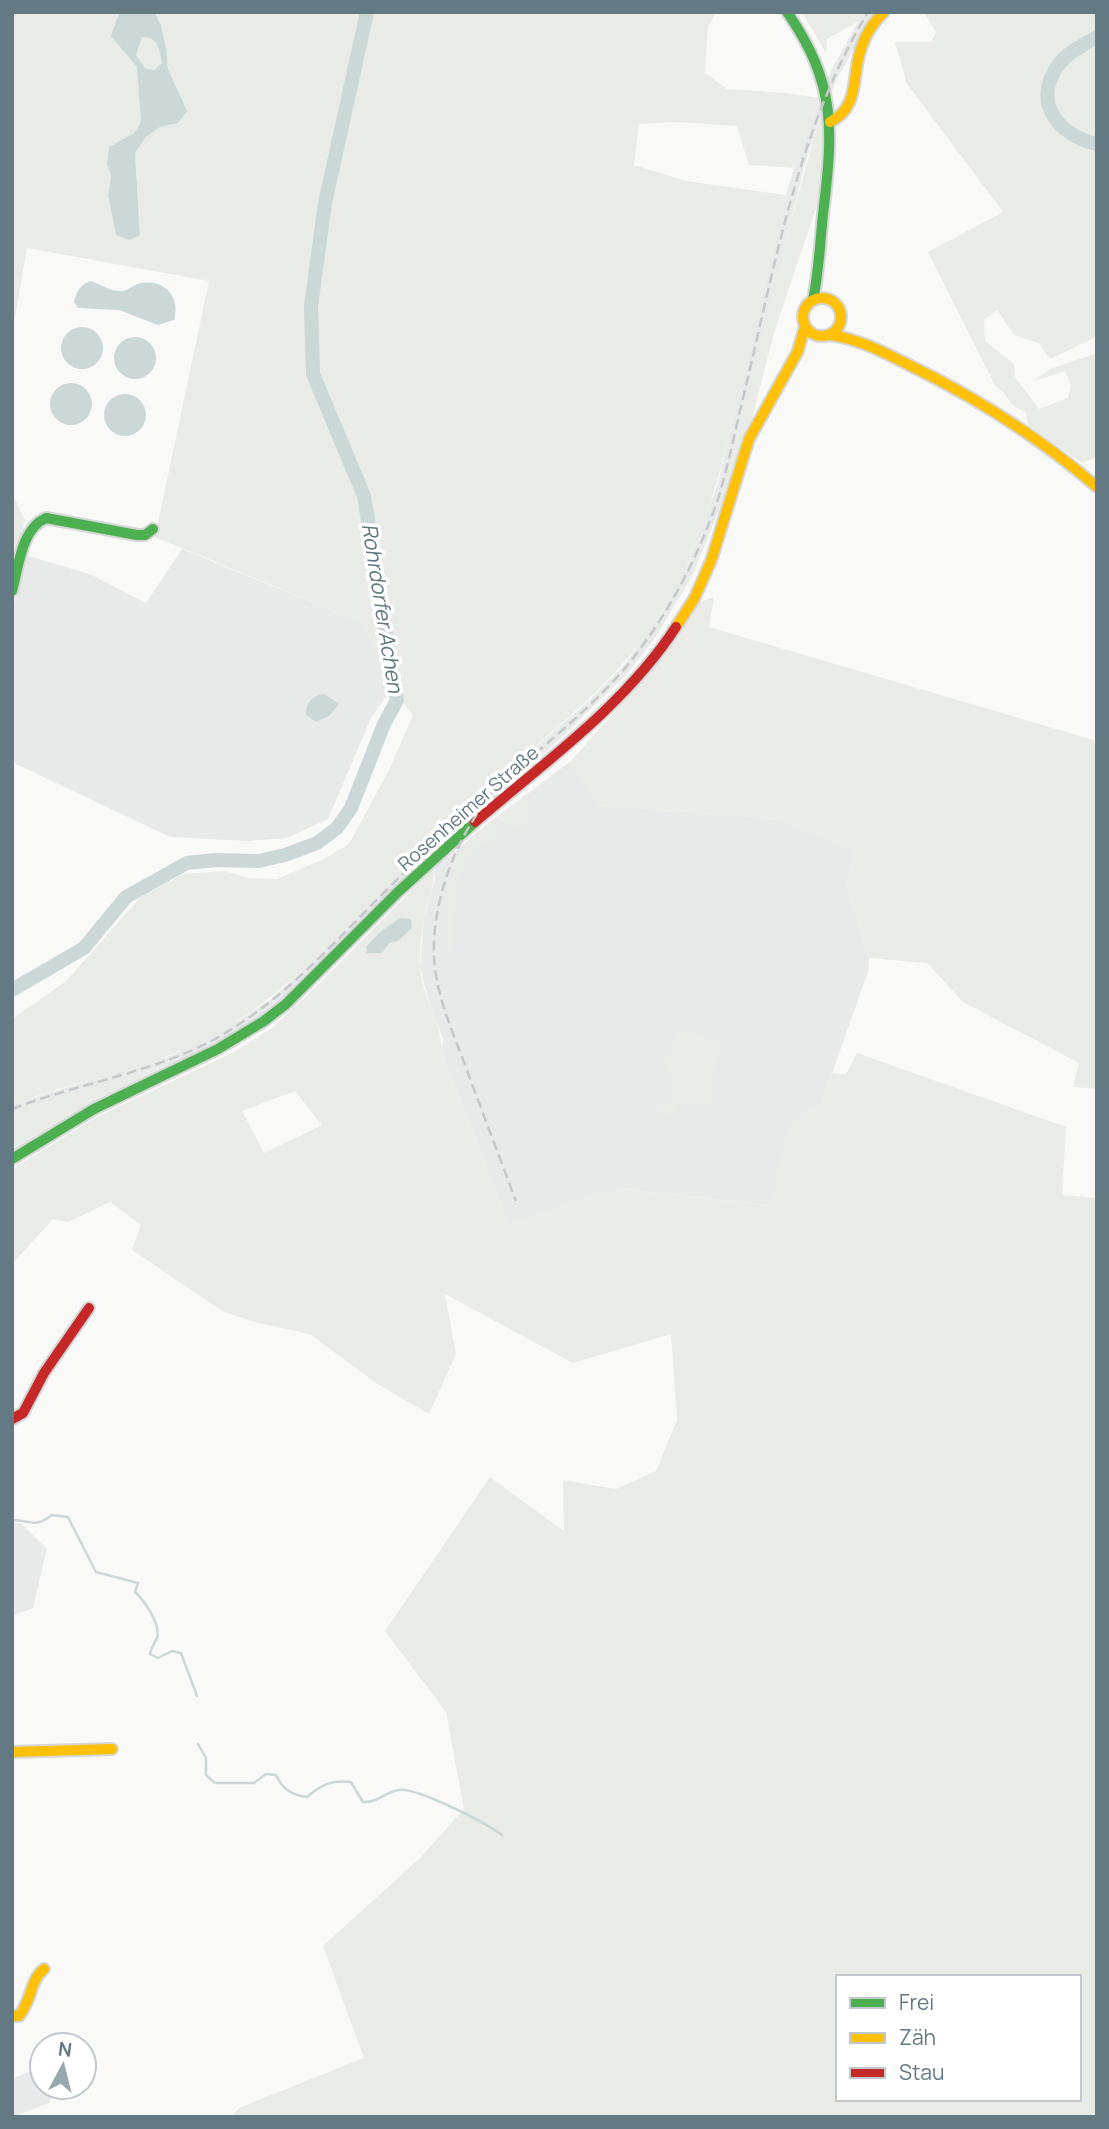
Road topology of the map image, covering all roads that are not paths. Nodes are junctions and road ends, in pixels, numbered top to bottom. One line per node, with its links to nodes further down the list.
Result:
1 (787, 12): 3 (main road)
2 (884, 12): 3 (main road)
3 (830, 122): 4 (main road)
4 (819, 278): 5 (main road); 6 (main road)
5 (828, 299): 6 (main road); 7 (main road)
6 (813, 300): 8 (main road)
7 (841, 319): 9 (main road); 11 (main road)
8 (805, 326): 10 (main road); 12 (main road, Rosenheimer Straße)
9 (830, 335): 10 (main road); 11 (main road)
10 (817, 336): 12 (main road, Rosenheimer Straße)
11 (852, 338): 13 (main road)
12 (799, 349): 16 (main road, Rosenheimer Straße)
13 (1097, 487)
14 (153, 529): 15 (main road)
15 (12, 591)
16 (12, 1159)
17 (89, 1308): 18 (main road)
18 (12, 1419)
19 (112, 1749): 20 (main road)
20 (12, 1752)
21 (44, 1969): 22 (main road)
22 (12, 2016)

